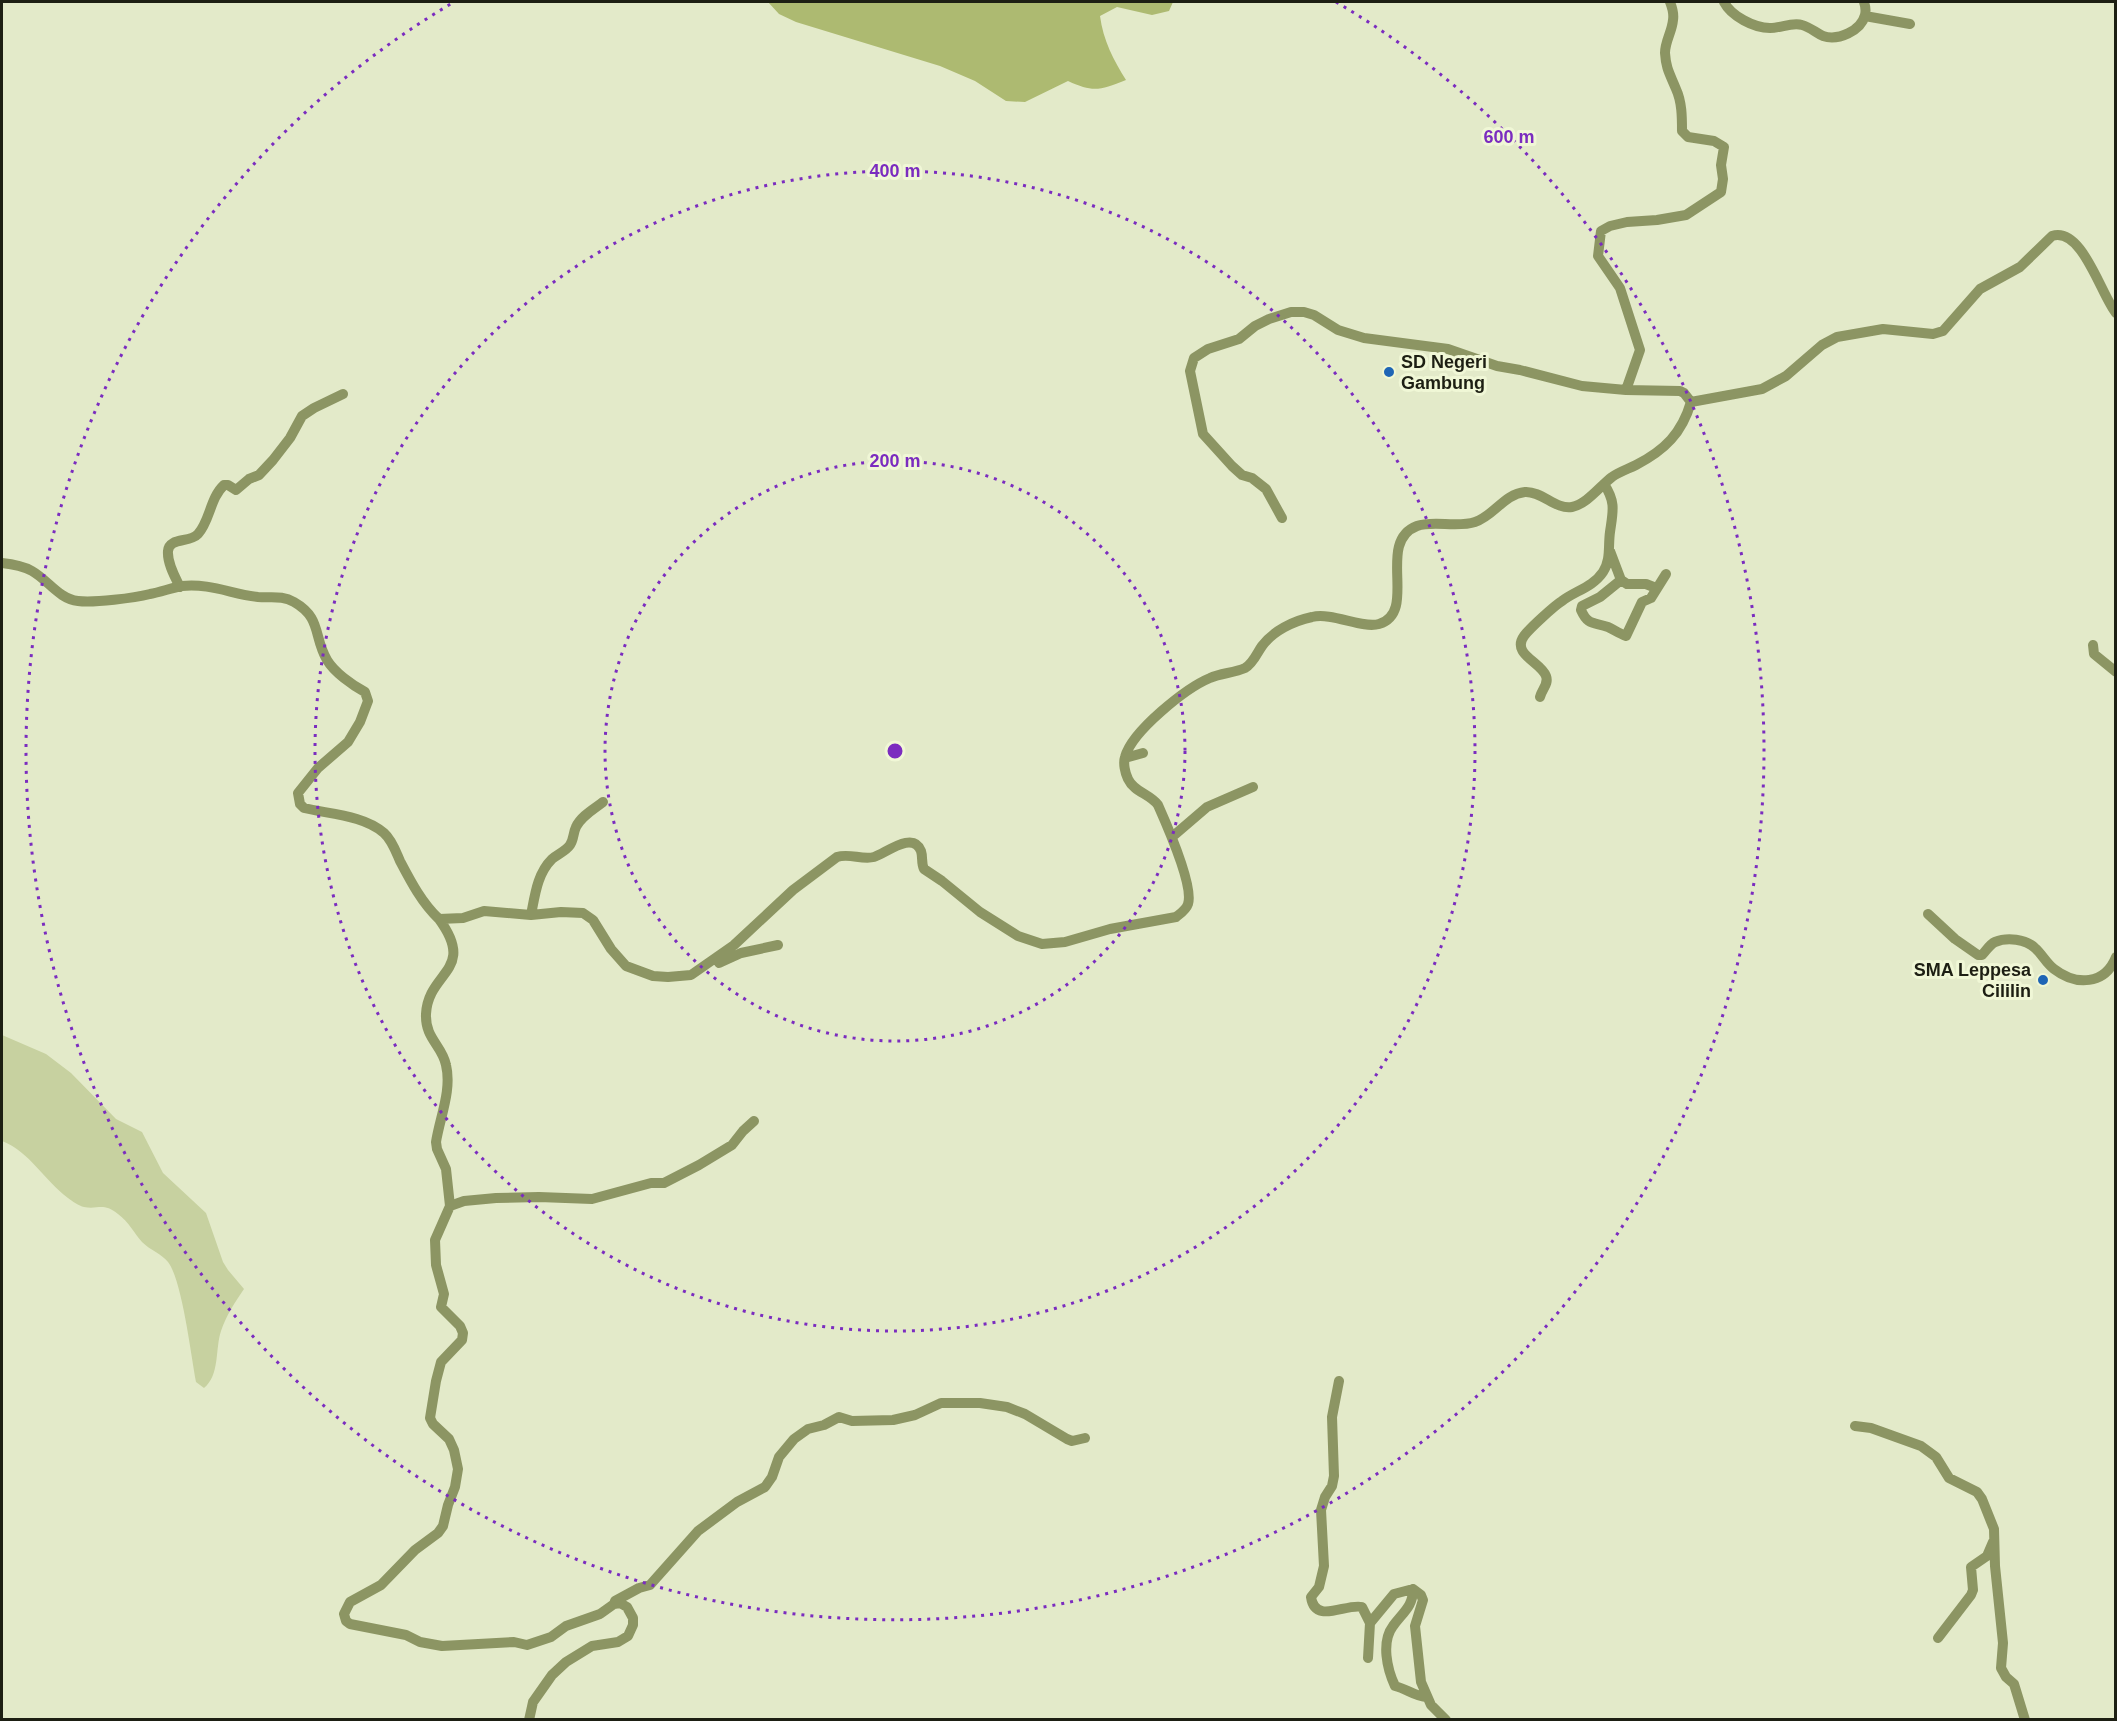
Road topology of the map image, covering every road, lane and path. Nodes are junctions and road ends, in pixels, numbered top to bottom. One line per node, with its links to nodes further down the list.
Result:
1 (1670, 2): 7 (street)
2 (1724, 2): 4 (street)
3 (1864, 2): 4 (street)
4 (1865, 16): 5 (street)
5 (1910, 24)
6 (2115, 313): 9 (street)
7 (1627, 387): 9 (street); 11 (street)
8 (343, 394): 16 (street)
9 (1691, 402): 10 (street)
10 (1604, 484): 12 (street); 22 (street)
11 (1282, 518)
12 (1610, 551): 15 (street); 20 (street)
13 (2, 563): 16 (street)
14 (1666, 574): 17 (street)
15 (1621, 580): 17 (street); 17 (street)
16 (180, 586): 28 (street)
17 (1656, 588)
18 (2093, 645): 19 (street)
19 (2115, 672)
20 (1540, 697)
21 (1143, 753): 22 (street)
22 (1125, 758): 25 (street)
23 (1253, 787): 25 (street)
24 (603, 802): 27 (street)
25 (1172, 837): 31 (street)
26 (1928, 914): 30 (street)
27 (531, 915): 28 (street); 31 (street)
28 (439, 919): 33 (street)
29 (778, 945): 31 (street)
30 (2115, 957)
31 (691, 975)
32 (754, 1121): 33 (street)
33 (450, 1206): 39 (street)
34 (1339, 1381): 40 (street)
35 (1855, 1426): 37 (street)
36 (1085, 1438): 39 (street)
37 (1994, 1530): 41 (street); 46 (street)
38 (1413, 1589): 40 (street); 43 (street); 43 (street)
39 (614, 1604): 44 (street)
40 (1370, 1623): 42 (street)
41 (1938, 1638)
42 (1368, 1658)
43 (1426, 1697): 45 (street)
44 (529, 1719)
45 (1446, 1719)
46 (2025, 1719)

